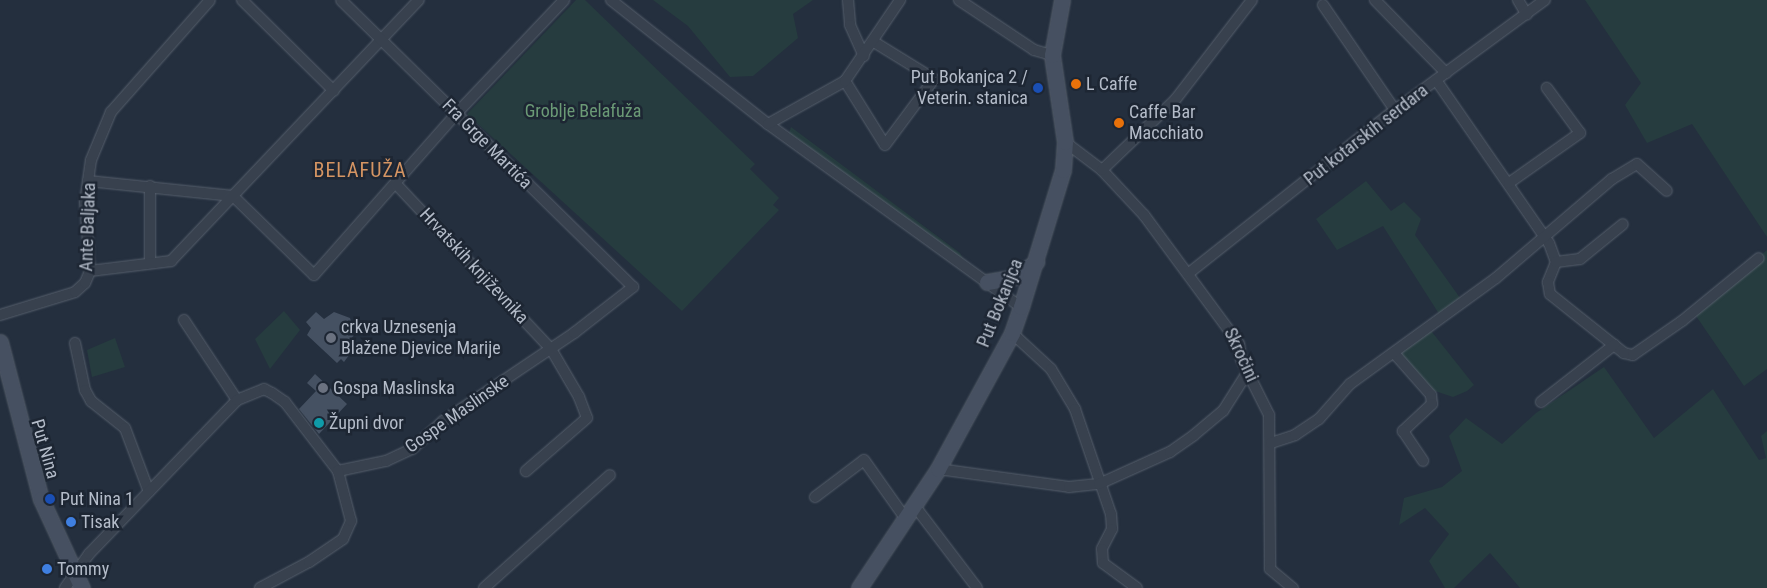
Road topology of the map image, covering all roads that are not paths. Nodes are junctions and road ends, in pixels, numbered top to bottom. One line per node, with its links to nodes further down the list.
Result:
1 (210, 0): 31 (street, Ante Baljaka)
2 (242, 0): 25 (street)
3 (341, 0): 17 (street, Fra Grge Martića)
4 (419, 0): 17 (street)
5 (564, 0): 27 (street)
6 (610, 0): 28 (street)
7 (848, 0): 20 (street)
8 (900, 0): 18 (street)
9 (959, 0): 19 (street)
10 (1062, 0): 19 (main road, Put Bokanjca)
11 (1375, 0): 21 (street)
12 (1518, 0): 16 (street)
13 (1545, 0): 16 (street, Put kotarskih serdara)
14 (1246, 2): 30 (street)
15 (1322, 5): 26 (street)
16 (1527, 15): 21 (street, Put kotarskih serdara)
17 (382, 40): 25 (street); 27 (street, Fra Grge Martića)
18 (874, 42): 20 (street); 23 (street)
19 (1052, 55): 29 (main road, Put Bokanjca)
20 (864, 56): 23 (street)
21 (1446, 73): 22 (street, Put kotarskih serdara)
22 (1436, 80): 26 (street, Put kotarskih serdara); 32 (street)
23 (844, 81): 28 (street)
24 (1547, 88): 32 (street)
25 (334, 91): 36 (street)
26 (1395, 110): 44 (street, Put kotarskih serdara)
27 (456, 114): 33 (street); 46 (street, Fra Grge Martića)
28 (768, 124): 45 (street)
29 (1065, 142): 30 (street, Skročini); 40 (main road, Put Bokanjca)
30 (1102, 170): 44 (street, Skročini)
31 (88, 181): 34 (street); 43 (street, Ante Baljaka)
32 (1509, 183): 38 (street)
33 (396, 184): 36 (street); 54 (street, Hrvatskih književnika)
34 (150, 186): 36 (street); 42 (street)
35 (1667, 191): 38 (street)
36 (233, 196): 42 (street)
37 (1623, 224): 41 (street)
38 (1543, 236): 41 (street); 55 (street)
39 (1759, 258): 53 (street)
40 (1036, 262): 45 (main road); 47 (main road, Put Bokanjca)
41 (1556, 262): 53 (street)
42 (150, 263): 43 (street)
43 (90, 271): 48 (street, Ante Baljaka)
44 (1189, 273): 56 (street, Skročini)
45 (987, 282): 47 (street)
46 (633, 288): 54 (street, Gospe Maslinske)
47 (1021, 308): 50 (main road, Put Bokanjca)
48 (0, 315)
49 (184, 320): 57 (street)
50 (1012, 332): 61 (main road, Put Bokanjca); 65 (street)
51 (0, 342): 70 (main road, Put Nina)
52 (75, 343): 66 (street)
53 (1614, 345): 58 (street)
54 (551, 349): 62 (street, Gospe Maslinske); 63 (street, Hrvatskih književnika)
55 (1394, 352): 59 (street); 60 (street)
56 (1247, 373): 59 (street, Skročini); 65 (street)
57 (237, 400): 62 (street); 66 (street)
58 (1541, 402)
59 (1271, 443): 76 (street, Skročini)
60 (1423, 461)
61 (938, 469): 65 (street); 68 (main road, Put Bokanjca)
62 (338, 471): 71 (street)
63 (526, 471)
64 (610, 474): 72 (street)
65 (1099, 484): 75 (street)
66 (149, 492): 70 (street)
67 (815, 497): 69 (street)
68 (914, 505): 69 (main road, Put Bokanjca); 74 (street)
69 (905, 518): 73 (main road, Put Bokanjca)
70 (73, 584)
71 (260, 588)
72 (484, 588)
73 (859, 588)
74 (977, 588)
75 (1137, 588)
76 (1293, 588)

